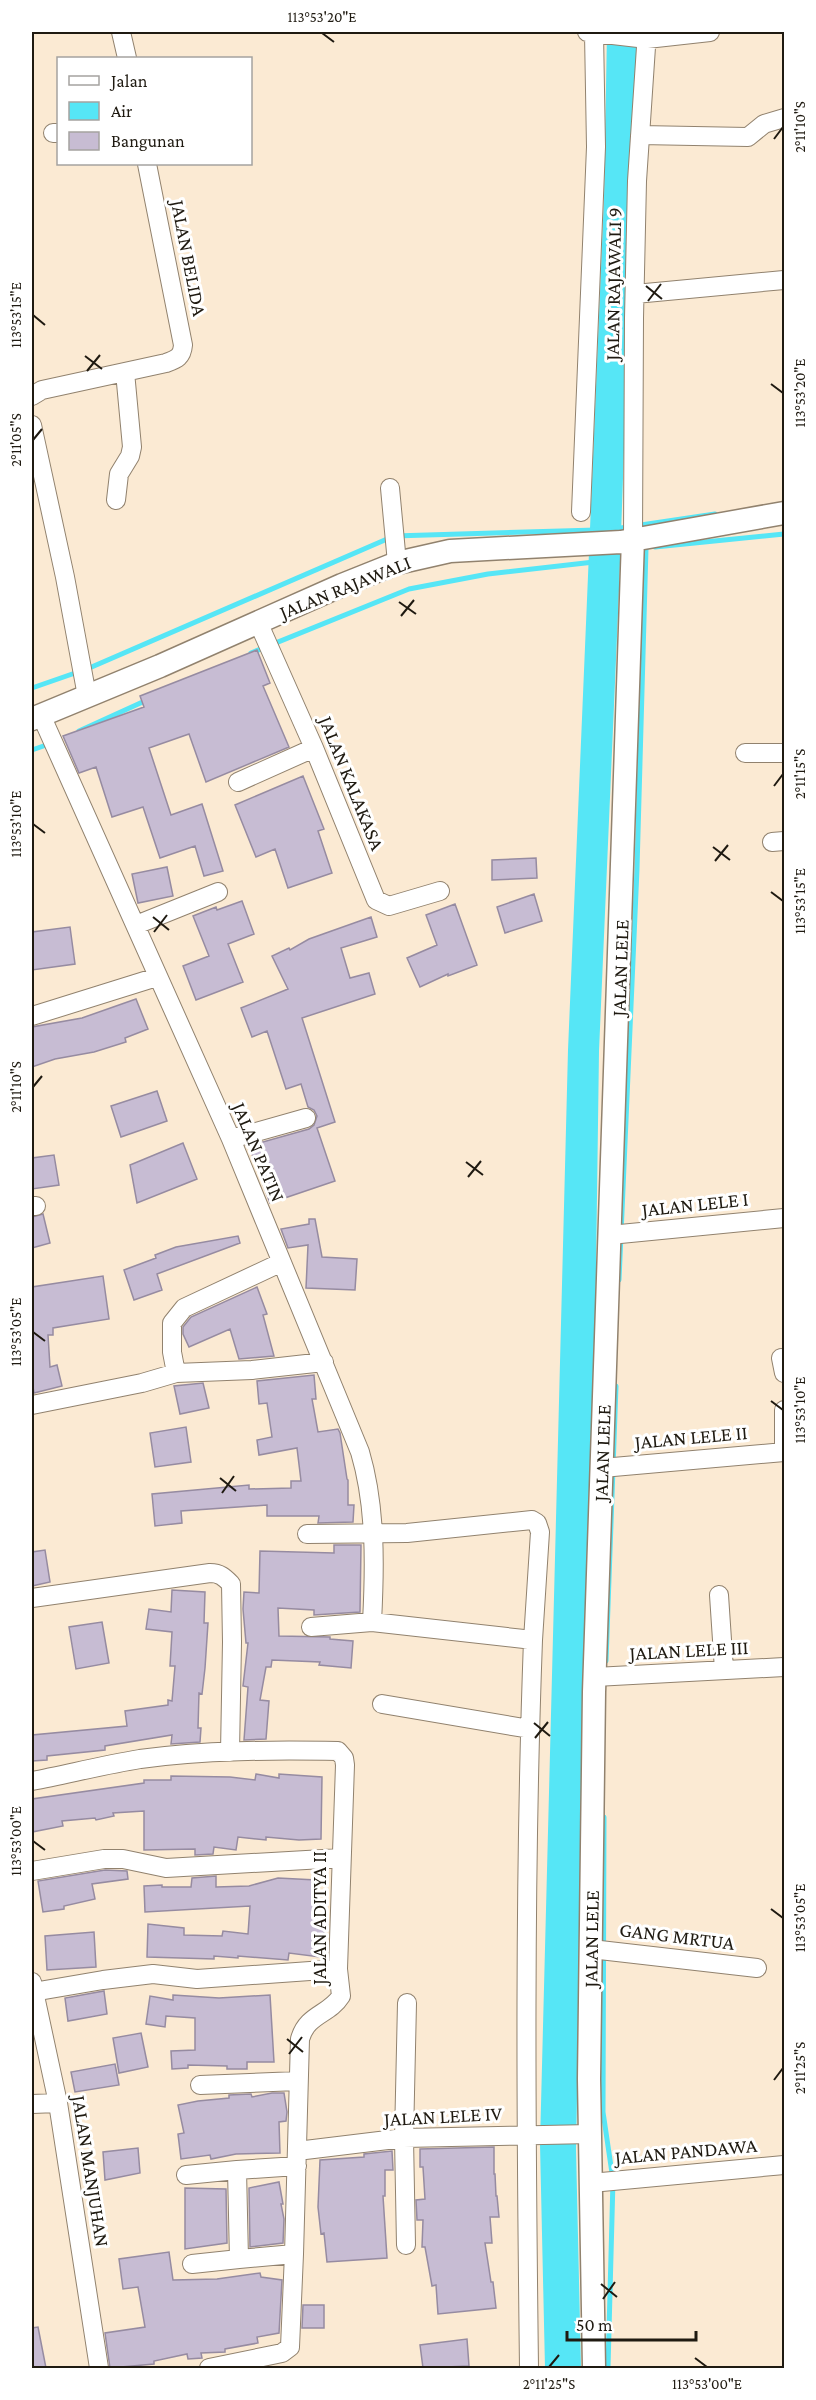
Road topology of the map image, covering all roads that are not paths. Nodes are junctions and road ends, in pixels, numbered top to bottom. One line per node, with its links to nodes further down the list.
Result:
1 (121, 32): 5 (street)
2 (710, 32): 4 (street)
3 (596, 33): 4 (street); 16 (street)
4 (644, 37): 7 (street, JALAN RAJAWALI 9)
5 (127, 57)
6 (784, 118): 7 (street)
7 (640, 135): 10 (street, JALAN RAJAWALI 9)
8 (147, 165): 11 (street, JALAN BELIDA)
9 (784, 280): 10 (street)
10 (635, 294): 18 (street, JALAN RAJAWALI 9)
11 (125, 372): 12 (street); 15 (street)
12 (32, 396)
13 (32, 425): 21 (street)
14 (390, 488): 19 (street)
15 (116, 500)
16 (581, 512)
17 (784, 513): 18 (main road, JALAN RAJAWALI)
18 (627, 540): 19 (main road, JALAN RAJAWALI); 35 (main road, JALAN LELE)
19 (397, 563): 20 (main road, JALAN RAJAWALI)
20 (258, 622): 21 (main road, JALAN RAJAWALI); 23 (street, JALAN KALAKASA)
21 (87, 696): 22 (main road, JALAN RAJAWALI)
22 (36, 717): 29 (street, JALAN PATIN)
23 (314, 748): 26 (street); 27 (street, JALAN KALAKASA)
24 (745, 753): 25 (street)
25 (784, 753)
26 (238, 782)
27 (440, 891)
28 (218, 892): 29 (street)
29 (136, 925): 30 (street, JALAN PATIN)
30 (156, 977): 31 (street); 33 (street, JALAN PATIN)
31 (32, 1016)
32 (306, 1118): 33 (street)
33 (231, 1139): 36 (street, JALAN PATIN)
34 (784, 1218): 35 (street, JALAN LELE I)
35 (610, 1235): 42 (main road, JALAN LELE)
36 (280, 1263): 37 (street, JALAN PATIN); 38 (street)
37 (324, 1362): 38 (street); 44 (street, JALAN PATIN)
38 (176, 1373): 39 (street)
39 (32, 1406)
40 (784, 1410): 41 (street)
41 (784, 1452): 42 (street, JALAN LELE II)
42 (602, 1467): 52 (main road, JALAN LELE)
43 (308, 1534): 44 (street)
44 (372, 1534): 47 (street, JALAN PATIN); 49 (street)
45 (719, 1595): 51 (street)
46 (32, 1598): 55 (street)
47 (372, 1622): 48 (street); 49 (street)
48 (311, 1627)
49 (533, 1640): 54 (street)
50 (784, 1667): 51 (street, JALAN LELE III)
51 (724, 1670): 52 (street, JALAN LELE III)
52 (595, 1677): 59 (main road, JALAN LELE)
53 (382, 1704): 54 (street)
54 (530, 1729): 69 (street)
55 (230, 1752): 56 (street, JALAN ADITYA II); 57 (street, JALAN ADITYA II)
56 (32, 1781)
57 (341, 1858): 58 (street); 61 (street, JALAN ADITYA II)
58 (32, 1871)
59 (591, 1949): 60 (street, GANG MRTUA); 68 (main road, JALAN LELE)
60 (757, 1968)
61 (338, 1970): 62 (street); 64 (street, JALAN ADITYA II)
62 (32, 1987): 66 (street, JALAN MANJUHAN)
63 (407, 2003): 70 (street)
64 (298, 2081): 65 (street); 71 (street, JALAN ADITYA II)
65 (200, 2085)
66 (58, 2103): 67 (street); 80 (street, JALAN MANJUHAN)
67 (32, 2104)
68 (584, 2134): 69 (street, JALAN LELE IV); 75 (main road, JALAN LELE)
69 (534, 2135): 70 (street, JALAN LELE IV); 82 (street)
70 (404, 2138): 71 (street, JALAN LELE IV); 76 (street)
71 (297, 2159): 73 (street, JALAN LELE IV); 77 (street, JALAN ADITYA II)
72 (784, 2165): 75 (street, JALAN PANDAWA)
73 (237, 2170): 74 (street); 78 (street)
74 (186, 2175)
75 (591, 2183): 83 (main road, JALAN LELE)
76 (406, 2245)
77 (294, 2254): 78 (street); 81 (street, JALAN ADITYA II)
78 (239, 2259): 79 (street)
79 (192, 2264)
80 (99, 2368)
81 (209, 2368)
82 (529, 2368)
83 (594, 2368)

